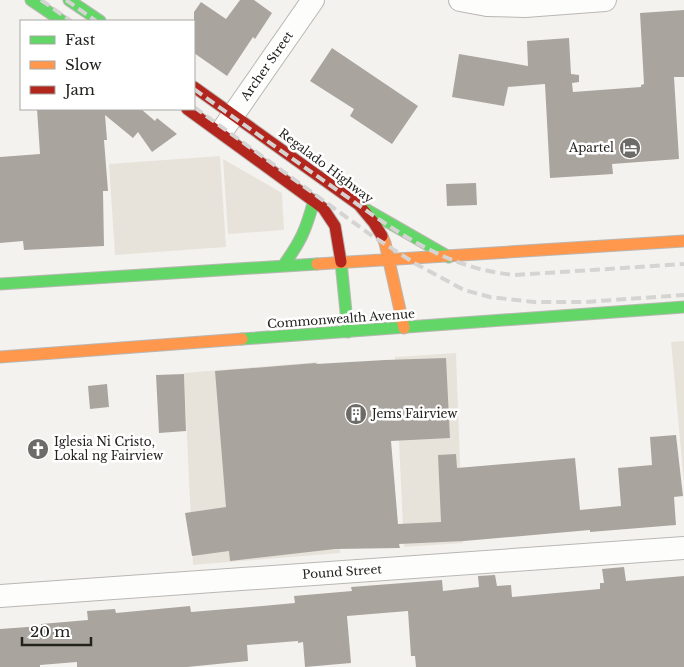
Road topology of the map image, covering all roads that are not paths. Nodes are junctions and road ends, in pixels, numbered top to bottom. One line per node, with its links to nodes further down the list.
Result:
1 (31, 0): 6 (main road)
2 (69, 0): 7 (main road)
3 (313, 0): 10 (street, Archer Street)
4 (460, 0): 5 (street)
5 (605, 0)
6 (61, 20)
7 (99, 20)
8 (195, 89): 10 (main road, Regalado Highway)
9 (190, 110): 10 (main road, Regalado Highway)
10 (227, 124): 11 (main road, Regalado Highway); 12 (main road, Regalado Highway)
11 (314, 200): 16 (main road, Regalado Highway); 17 (main road)
12 (359, 206): 14 (main road); 15 (main road, Regalado Highway)
13 (684, 241): 14 (main road)
14 (449, 257): 15 (main road)
15 (389, 259): 16 (main road); 20 (main road, Regalado Highway)
16 (341, 262): 17 (main road); 21 (main road, Regalado Highway)
17 (283, 266): 18 (main road)
18 (0, 284)
19 (684, 307): 20 (main road, Commonwealth Avenue)
20 (404, 328): 21 (main road, Commonwealth Avenue)
21 (348, 332): 22 (main road, Commonwealth Avenue)
22 (0, 357)
23 (684, 548): 24 (street, Pound Street)
24 (0, 596)

